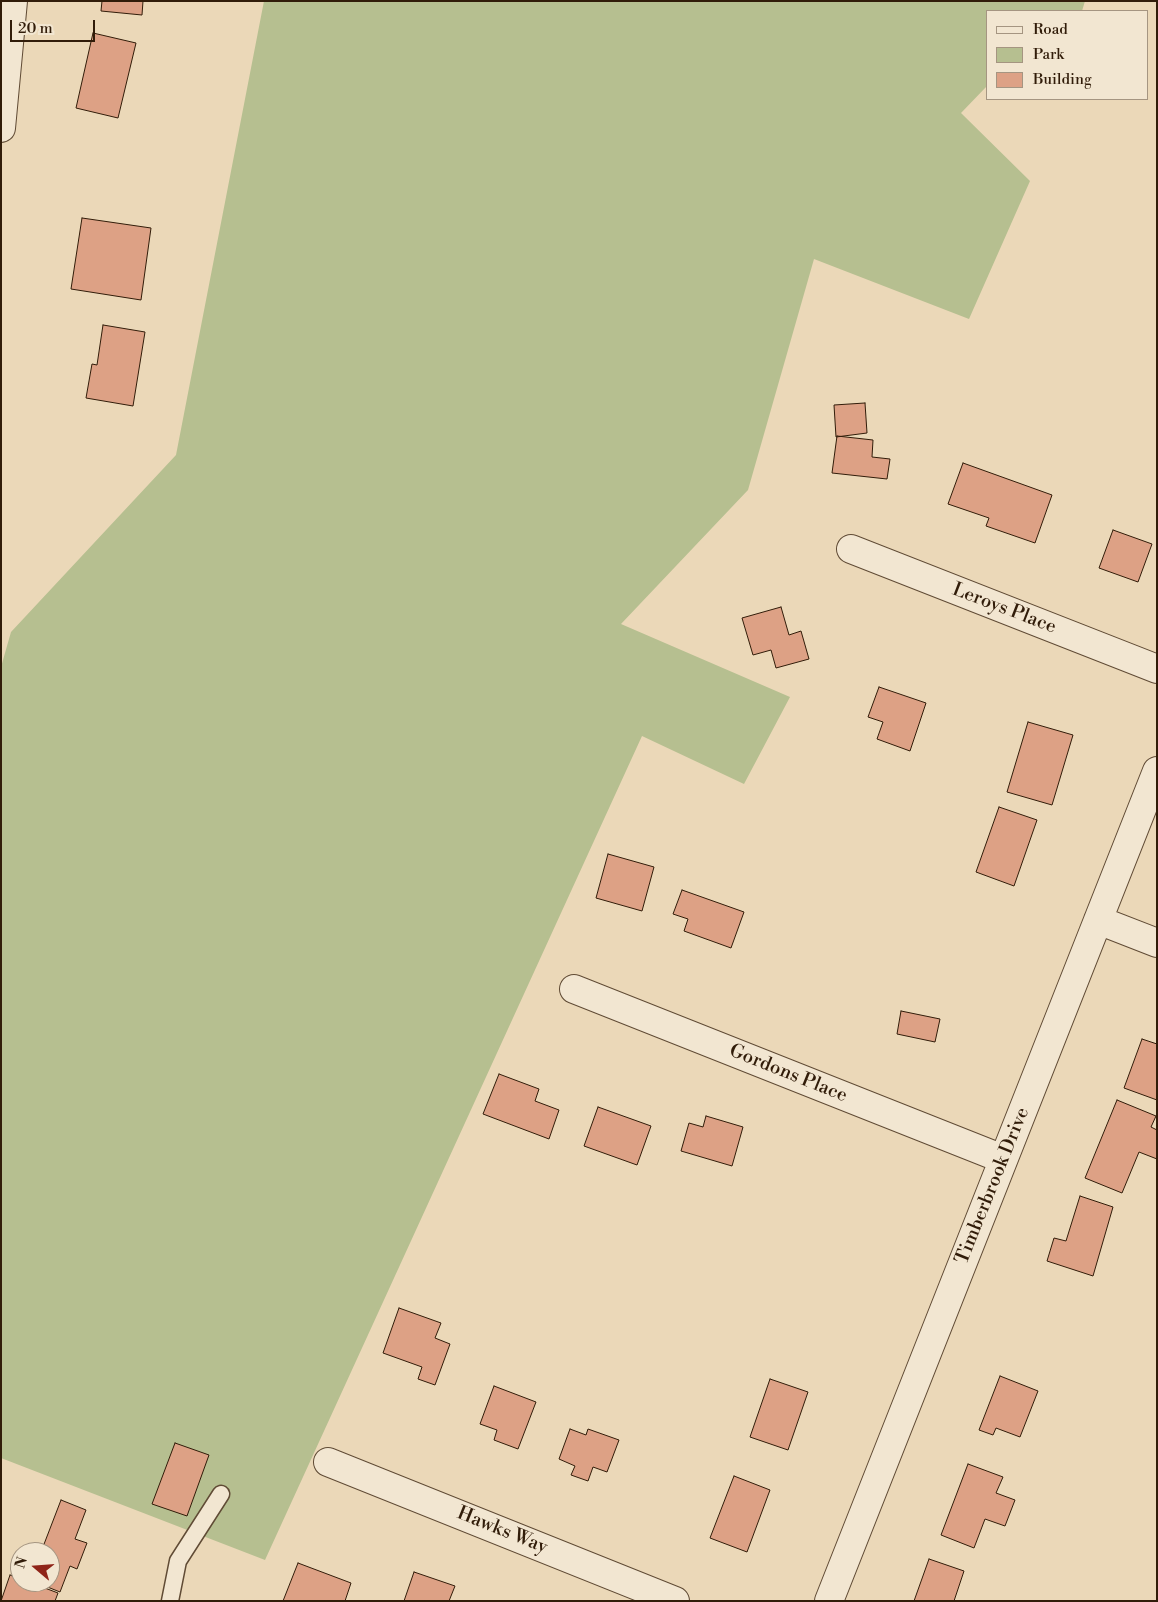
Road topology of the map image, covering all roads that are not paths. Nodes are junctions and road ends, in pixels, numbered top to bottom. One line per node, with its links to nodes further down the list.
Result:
1 (13, 1): 2 (street)
2 (1, 128)
3 (851, 549): 4 (street, Leroys Place)
4 (1157, 669)
5 (1157, 772): 6 (street, Timberbrook Drive)
6 (1098, 920): 7 (street); 9 (street, Timberbrook Drive)
7 (1157, 943)
8 (574, 989): 9 (street, Gordons Place)
9 (1003, 1159): 14 (street, Timberbrook Drive)
10 (328, 1462): 13 (street, Hawks Way)
11 (221, 1494): 12 (lane)
12 (170, 1601)
13 (675, 1601)
14 (828, 1601)

